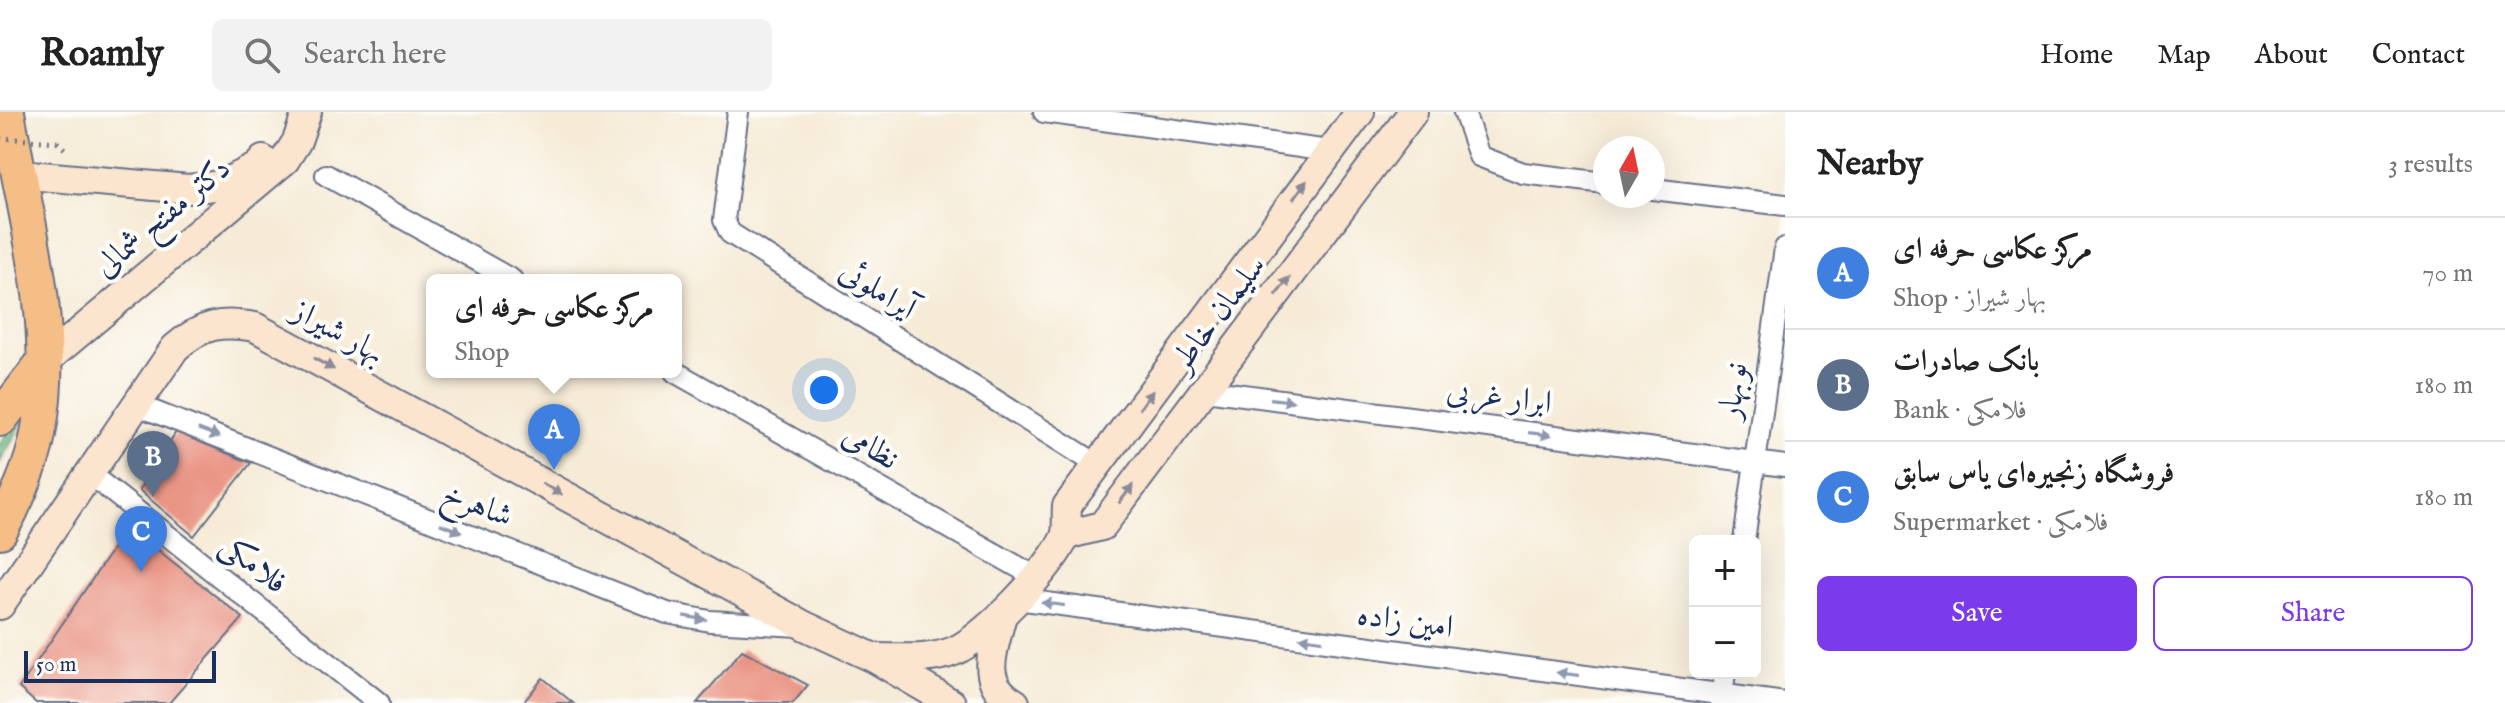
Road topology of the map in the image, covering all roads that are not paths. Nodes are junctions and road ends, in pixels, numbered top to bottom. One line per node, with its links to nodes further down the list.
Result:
1 (7, 112): 10 (highway)
2 (307, 112): 10 (main road); 17 (main road, دکتر مفتح شمالی)
3 (738, 112): 23 (street, آیراملوئی)
4 (1044, 112): 8 (street)
5 (1360, 112): 9 (main road, سلیمان خاطر)
6 (1413, 112): 19 (main road, سلیمان خاطر, one-way to 6)
7 (1464, 112): 12 (street)
8 (1115, 117): 9 (street)
9 (1329, 151): 23 (main road, سلیمان خاطر, one-way to 9)
10 (18, 174): 17 (highway)
11 (326, 175): 16 (street)
12 (1593, 182)
13 (1665, 190): 14 (street)
14 (1785, 205)
15 (1785, 248): 22 (street, نوبهار)
16 (501, 274)
17 (44, 362): 21 (highway); 26 (highway)
18 (682, 376): 29 (street, نظامی)
19 (1205, 390): 22 (street, ابرار غربی, one-way to 22); 27 (main road, سلیمان خاطر, one-way to 19)
20 (137, 405): 25 (main road, بهار شیراز); 32 (street, شاهرخ, one-way to 32); 32 (main road, بهار شیراز, one-way to 32)
21 (0, 419)
22 (1755, 462): 24 (street, ابرار غربی); 28 (street, نوبهار)
23 (1098, 465): 27 (main road, سلیمان خاطر)
24 (1785, 466)
25 (90, 474): 30 (main road, بهار شیراز); 37 (street, فلامکی)
26 (0, 531)
27 (1066, 535): 29 (main road, سلیمان خاطر)
28 (1745, 535)
29 (1036, 577): 31 (main road, سلیمان خاطر)
30 (0, 605)
31 (1010, 607): 33 (main road, سلیمان خاطر); 36 (street, امین زاده, one-way to 31); 39 (main road)
32 (805, 626): 33 (main road, بهار شیراز)
33 (874, 658): 35 (main road, بهار شیراز)
34 (1724, 679): 36 (street)
35 (919, 696): 38 (main road, بهار شیراز)
36 (1721, 699): 40 (street, امین زاده)
37 (379, 703)
38 (951, 703)
39 (1015, 703)
40 (1785, 703)

